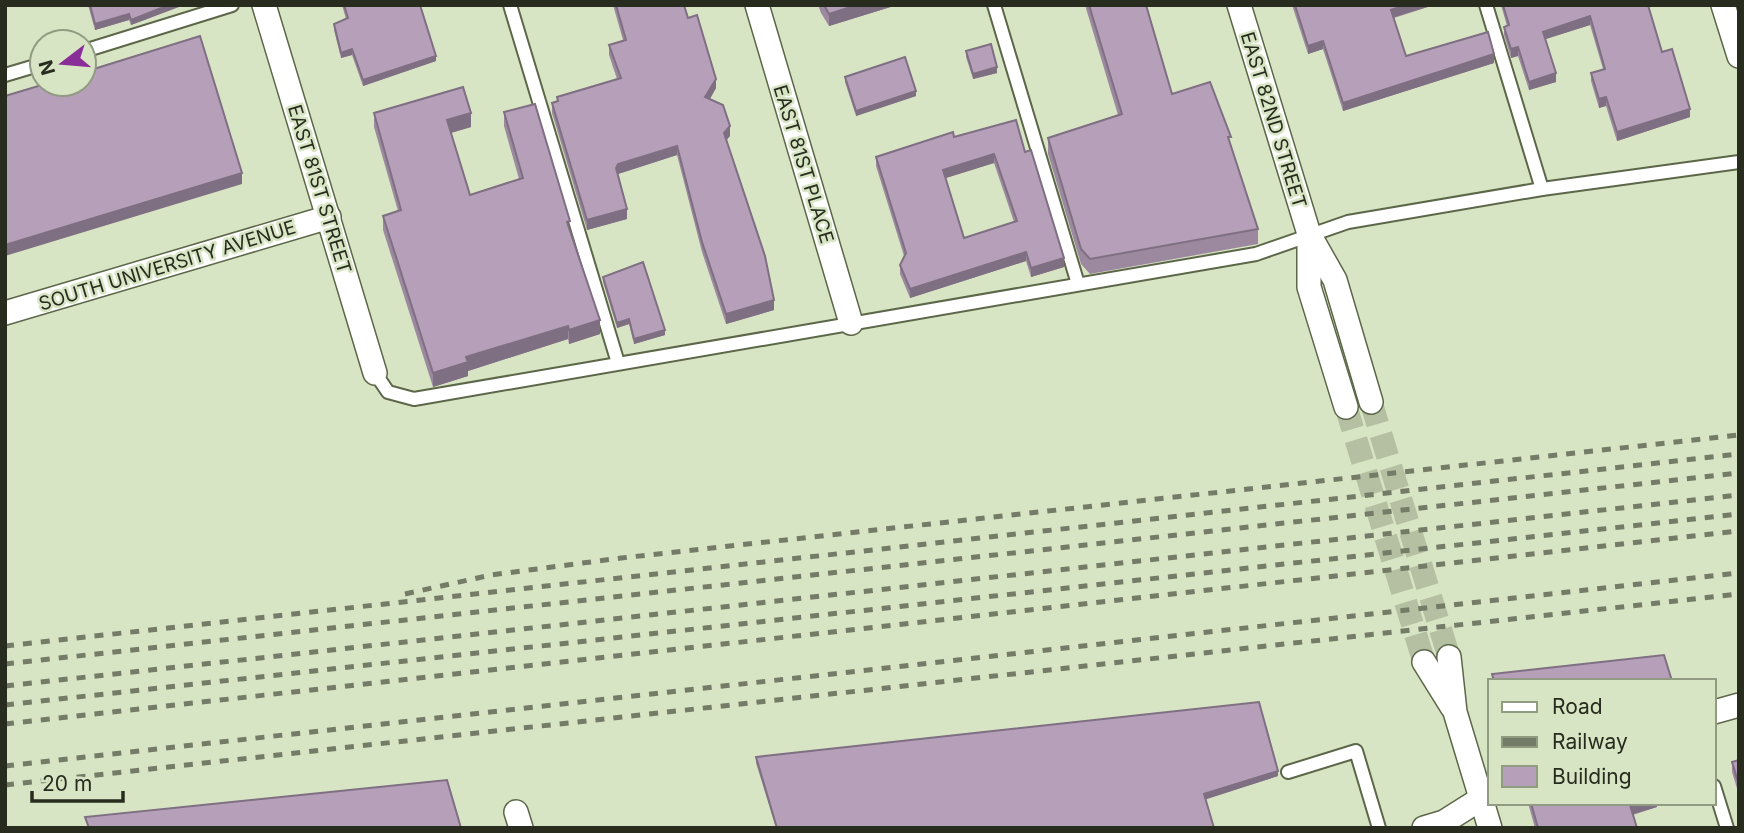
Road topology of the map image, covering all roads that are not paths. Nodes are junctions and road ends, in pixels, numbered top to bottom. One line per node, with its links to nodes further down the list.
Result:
1 (232, 5): 9 (lane)
2 (264, 5): 15 (street, EAST 81ST STREET)
3 (510, 5): 20 (lane)
4 (757, 5): 19 (street, EAST 81ST PLACE)
5 (995, 5): 17 (lane)
6 (1239, 5): 16 (street, EAST 82ND STREET)
7 (1486, 5): 14 (lane)
8 (1723, 5): 10 (street)
9 (98, 47)
10 (1739, 56)
11 (28, 68): 12 (lane)
12 (5, 75)
13 (1739, 162): 14 (lane)
14 (1542, 188): 16 (lane)
15 (329, 217): 18 (street, SOUTH UNIVERSITY AVENUE); 21 (street, EAST 81ST STREET)
16 (1309, 234): 17 (lane); 22 (street, EAST 82ND STREET); 23 (street, EAST 82ND STREET)
17 (1078, 284): 19 (lane)
18 (5, 313)
19 (851, 323): 20 (lane)
20 (618, 363): 21 (lane)
21 (375, 373)
22 (1371, 402)
23 (1346, 407)
24 (1449, 657): 28 (street)
25 (1424, 662): 28 (street)
26 (1739, 705): 27 (street)
27 (1716, 711)
28 (1455, 712): 31 (street)
29 (1289, 772): 32 (lane)
30 (1716, 792): 35 (lane)
31 (1486, 796): 33 (street); 34 (street)
32 (1378, 828)
33 (1424, 828)
34 (1490, 828)
35 (1727, 828)

